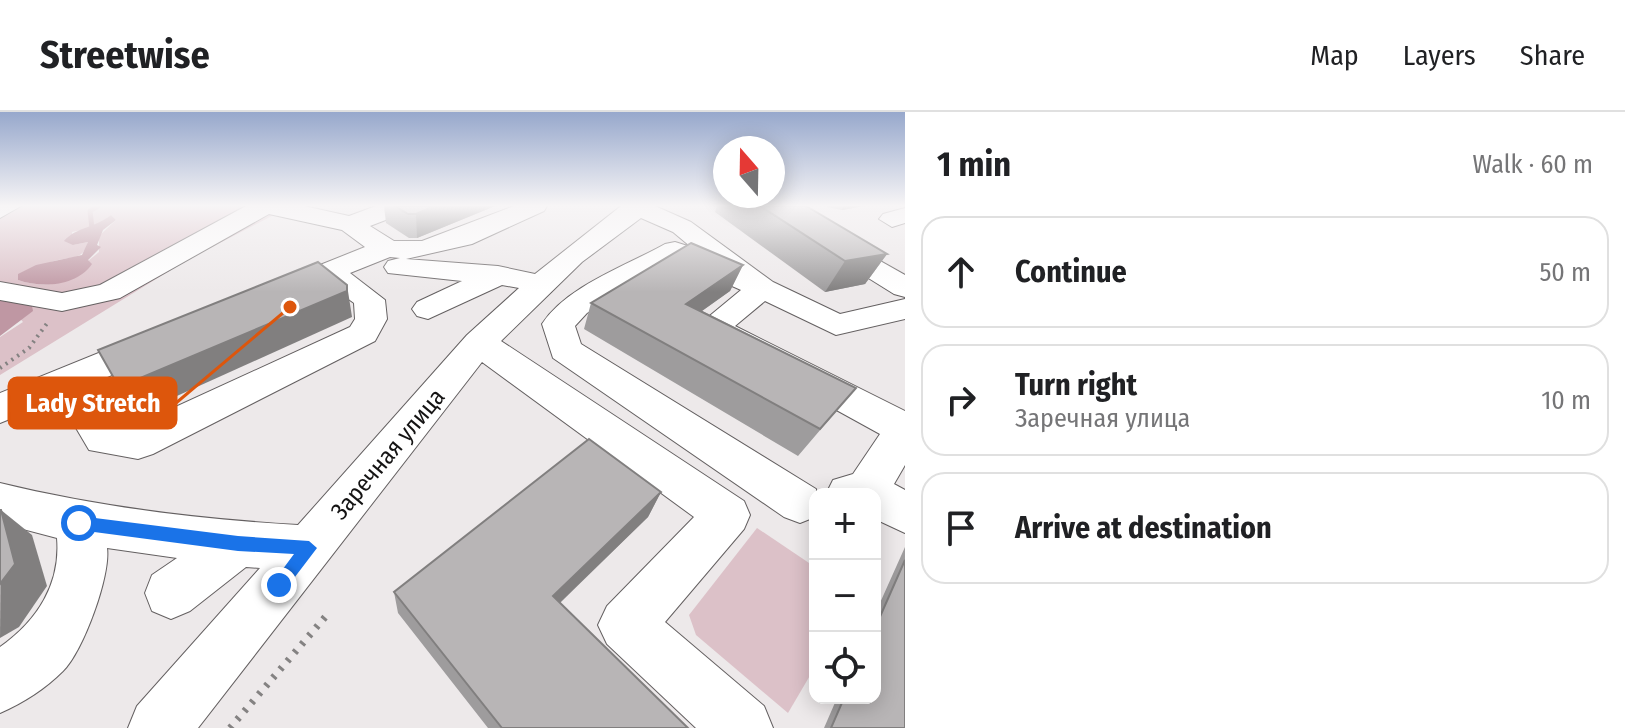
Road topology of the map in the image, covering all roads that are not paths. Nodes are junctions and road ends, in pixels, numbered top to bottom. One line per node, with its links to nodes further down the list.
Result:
1 (214, 235): 13 (street)
2 (367, 235): 7 (street)
3 (467, 235): 7 (street)
4 (601, 235): 10 (street, Заречная улица)
5 (708, 235): 11 (street)
6 (814, 235): 12 (street)
7 (387, 248): 8 (street)
8 (340, 267): 9 (street); 14 (street); 19 (street)
9 (498, 275): 10 (street); 15 (street)
10 (541, 284): 18 (street, Заречная улица)
11 (762, 288): 16 (street); 21 (street); 23 (street)
12 (905, 288)
13 (0, 291)
14 (256, 302)
15 (428, 309)
16 (905, 309)
17 (183, 332): 19 (street)
18 (479, 343): 25 (street); 28 (street, Заречная улица)
19 (66, 380): 20 (street)
20 (0, 409)
21 (905, 429): 22 (street)
22 (878, 488)
23 (808, 501): 25 (street)
24 (8, 512): 26 (street)
25 (727, 515): 32 (street)
26 (79, 523): 27 (street); 30 (street)
27 (238, 544): 28 (street); 29 (street)
28 (309, 548): 31 (street, Заречная улица)
29 (171, 593)
30 (0, 683)
31 (159, 728)
32 (742, 728)

